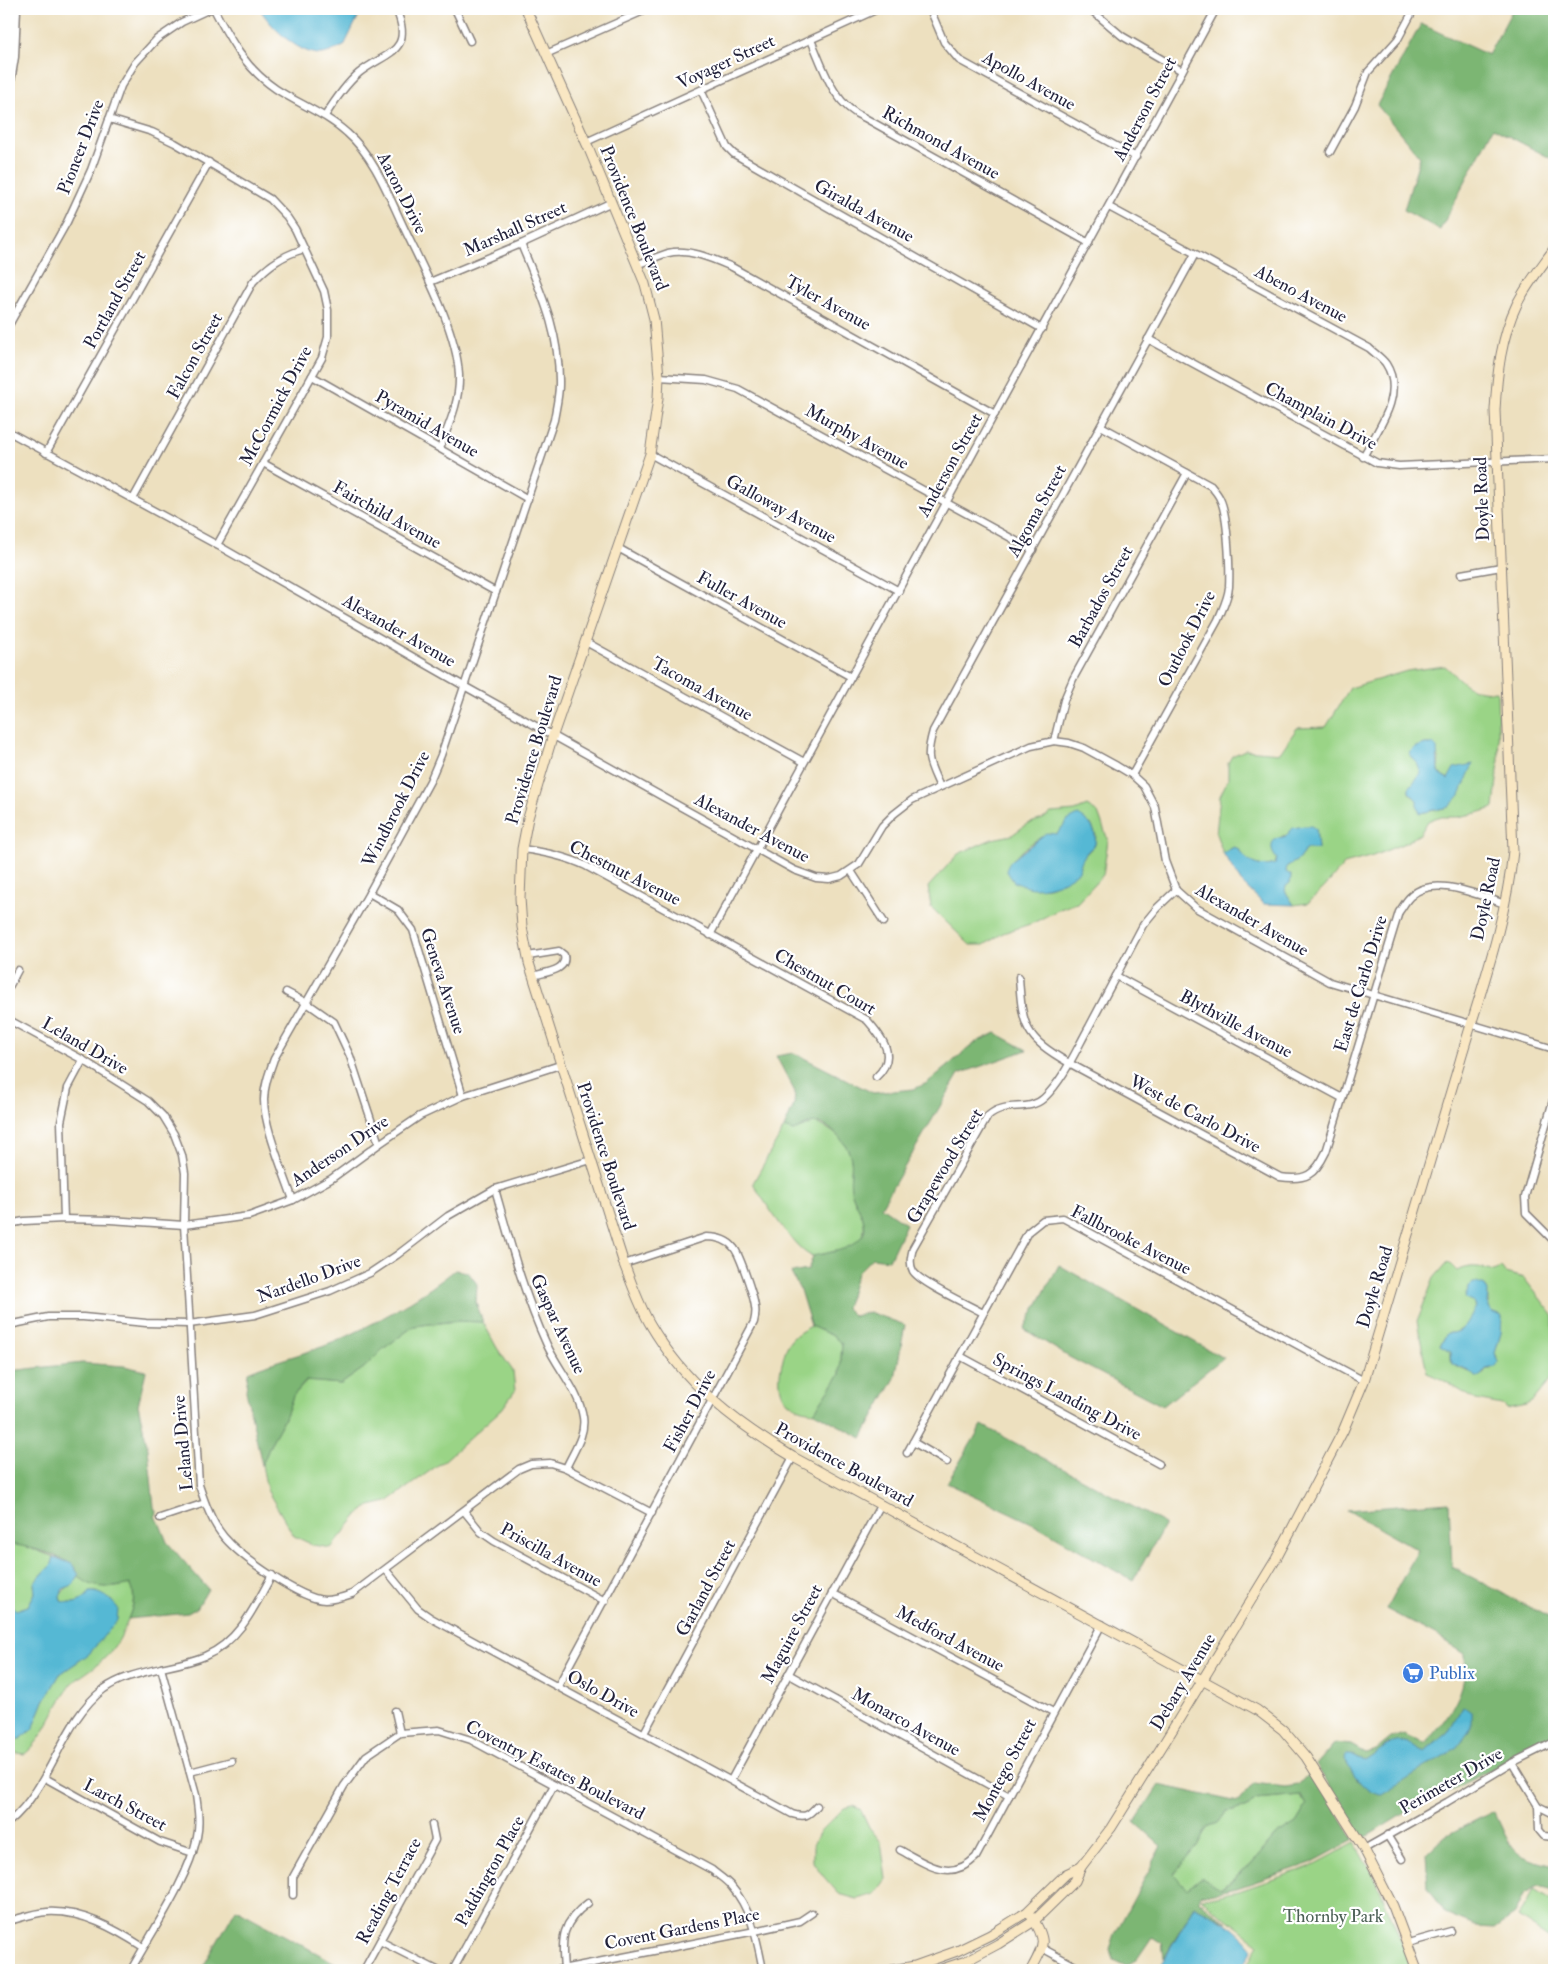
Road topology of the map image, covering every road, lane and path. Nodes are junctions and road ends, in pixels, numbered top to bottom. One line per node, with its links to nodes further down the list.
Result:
1 (17, 9): 18 (street)
2 (210, 9): 20 (street, Pioneer Drive)
3 (214, 9): 19 (street, Aaron Drive)
4 (396, 9): 19 (street)
5 (456, 9): 14 (street)
6 (526, 9): 15 (main road, Providence Boulevard)
7 (648, 9): 15 (street)
8 (878, 9): 13 (street, Voyager Street)
9 (930, 9): 23 (street, Apollo Avenue)
10 (1090, 9): 16 (street)
11 (1216, 9): 16 (street, Anderson Street)
12 (1414, 9): 22 (street)
13 (811, 40): 17 (street, Voyager Street); 27 (street, Richmond Avenue)
14 (470, 41)
15 (546, 54): 21 (main road, Providence Boulevard)
16 (1182, 71): 23 (street, Anderson Street)
17 (701, 90): 21 (street, Voyager Street); 35 (street, Giralda Avenue)
18 (9, 94)
19 (326, 116): 33 (street, Aaron Drive)
20 (109, 119): 24 (street, McCormick Drive); 34 (street, Pioneer Drive)
21 (586, 142): 25 (main road, Providence Boulevard)
22 (1330, 152)
23 (1136, 157): 26 (street, Anderson Street)
24 (209, 162): 30 (street, McCormick Drive); 43 (street, Portland Street)
25 (612, 202): 28 (street, Marshall Street); 32 (main road, Providence Boulevard)
26 (1109, 207): 27 (street, Anderson Street); 31 (street, Abeno Avenue)
27 (1089, 242): 35 (street, Anderson Street)
28 (521, 244): 33 (street, Marshall Street); 51 (street, Windbrook Drive)
29 (1554, 248): 47 (main road, Doyle Road)
30 (304, 249): 37 (street, McCormick Drive); 50 (street, Falcon Street)
31 (1194, 254): 36 (street, Algoma Street); 45 (street, Abeno Avenue)
32 (638, 264): 38 (main road, Providence Boulevard); 39 (street, Tyler Avenue)
33 (430, 282): 42 (street, Aaron Drive)
34 (9, 324)
35 (1042, 329): 39 (street, Anderson Street)
36 (1148, 339): 40 (street, Algoma Street); 45 (street, Champlain Drive)
37 (312, 376): 42 (street, Pyramid Avenue); 48 (street, McCormick Drive)
38 (659, 377): 44 (main road, Providence Boulevard); 52 (street, Murphy Avenue)
39 (996, 414): 52 (street, Anderson Street)
40 (1101, 426): 49 (street, Outlook Drive); 55 (street, Algoma Street)
41 (9, 432): 43 (street, Alexander Avenue)
42 (440, 448): 51 (street, Pyramid Avenue)
43 (46, 453): 50 (street, Alexander Avenue)
44 (650, 454): 54 (main road, Providence Boulevard); 58 (street, Galloway Avenue)
45 (1363, 457): 47 (street, Champlain Drive)
46 (1554, 459): 47 (street, Champlain Drive)
47 (1497, 461): 56 (main road, Doyle Road)
48 (263, 464): 53 (street, McCormick Drive); 59 (street, Fairchild Avenue)
49 (1188, 472): 64 (street, Barbados Street); 66 (street, Outlook Drive)
50 (133, 499): 53 (street, Alexander Avenue)
51 (528, 499): 59 (street, Windbrook Drive)
52 (947, 503): 55 (street, Murphy Avenue); 58 (street, Anderson Street)
53 (217, 545): 62 (street, Alexander Avenue)
54 (618, 548): 60 (main road, Providence Boulevard); 61 (street, Fuller Avenue)
55 (1033, 550): 67 (street, Algoma Street)
56 (1501, 567): 57 (street); 73 (main road, Doyle Road)
57 (1461, 574)
58 (898, 591): 61 (street, Anderson Street)
59 (496, 592): 62 (street, Windbrook Drive)
60 (586, 642): 63 (main road, Providence Boulevard); 65 (street, Tacoma Avenue)
61 (851, 677): 65 (street, Anderson Street)
62 (464, 686): 63 (street, Alexander Avenue); 72 (street, Windbrook Drive)
63 (553, 735): 68 (main road, Providence Boulevard); 69 (street, Alexander Avenue)
64 (1054, 740): 66 (street, Alexander Avenue); 67 (street)
65 (804, 762): 69 (street, Anderson Street)
66 (1132, 775): 71 (street, Alexander Avenue)
67 (940, 787): 70 (street)
68 (522, 849): 75 (street, Chestnut Avenue); 76 (main road, Providence Boulevard)
69 (758, 849): 70 (street, Alexander Avenue); 75 (street, Anderson Street)
70 (851, 871): 74 (street)
71 (1176, 890): 79 (street, Grapewood Street); 83 (street, Alexander Avenue)
72 (369, 893): 84 (street, Windbrook Drive); 92 (street, Geneva Avenue)
73 (1506, 904): 83 (street, East de Carlo Drive); 86 (main road, Doyle Road)
74 (884, 922)
75 (710, 935): 91 (street, Chestnut Court)
76 (528, 956): 78 (main road, Providence Boulevard); 78 (street)
77 (18, 970): 81 (street)
78 (533, 976): 90 (main road, Providence Boulevard)
79 (1116, 976): 89 (street, Grapewood Street); 94 (street, Blythville Avenue)
80 (1019, 977): 89 (street, West de Carlo Drive)
81 (9, 987)
82 (286, 992): 84 (street)
83 (1374, 996): 86 (street, Alexander Avenue); 94 (street, East de Carlo Drive)
84 (307, 1003): 95 (street); 99 (street, Windbrook Drive)
85 (9, 1020): 88 (street, Leland Drive)
86 (1471, 1024): 87 (street, Alexander Avenue); 109 (main road, Doyle Road)
87 (1554, 1049)
88 (83, 1060): 100 (street); 102 (street, Leland Drive)
89 (1069, 1063): 97 (street, West de Carlo Drive); 105 (street, Grapewood Street)
90 (560, 1065): 92 (street, Anderson Drive); 96 (main road, Providence Boulevard)
91 (876, 1077)
92 (463, 1096): 95 (street, Anderson Drive)
93 (1554, 1097): 103 (street)
94 (1342, 1098): 97 (street, East de Carlo Drive)
95 (379, 1144): 99 (street, Anderson Drive)
96 (591, 1160): 98 (street, Nardello Drive); 104 (main road, Providence Boulevard)
97 (1310, 1175)
98 (495, 1189): 106 (street, Nardello Drive); 116 (street, Gaspar Avenue)
99 (293, 1200): 102 (street, Anderson Drive)
100 (64, 1218): 101 (street, Anderson Drive); 102 (street, Anderson Drive)
101 (9, 1224)
102 (184, 1226): 106 (street, Leland Drive)
103 (1554, 1241)
104 (624, 1264): 110 (main road, Providence Boulevard); 110 (street, Fisher Drive)
105 (983, 1313): 108 (street, Fallbrooke Avenue); 109 (street, Fallbrooke Avenue)
106 (190, 1324): 107 (street, Nardello Drive); 117 (street, Leland Drive)
107 (9, 1325)
108 (960, 1356): 111 (street, Fallbrooke Avenue); 115 (street, Springs Landing Drive)
109 (1364, 1381): 119 (main road, Doyle Road)
110 (712, 1401): 113 (main road, Providence Boulevard); 121 (street, Fisher Drive)
111 (913, 1442): 112 (street, Fallbrooke Avenue); 114 (street)
112 (907, 1453)
113 (794, 1457): 118 (main road, Providence Boulevard); 135 (street, Garland Street)
114 (947, 1462)
115 (1159, 1464)
116 (566, 1468): 120 (street, Leland Drive); 121 (street, Leland Drive)
117 (205, 1503): 122 (street); 124 (street, Leland Drive)
118 (881, 1504): 125 (street, Maguire Street); 127 (main road, Providence Boulevard)
119 (1303, 1508): 130 (main road, Debary Avenue)
120 (464, 1511): 123 (street, Leland Drive); 126 (street, Priscilla Avenue)
121 (652, 1514): 126 (street, Fisher Drive)
122 (160, 1518)
123 (386, 1570): 124 (street, Leland Drive); 131 (street, Oslo Drive)
124 (272, 1576): 128 (street)
125 (832, 1592): 129 (street, Maguire Street); 133 (street, Medford Avenue)
126 (605, 1601): 131 (street, Fisher Drive)
127 (1102, 1624): 130 (main road, Providence Boulevard); 133 (street, Montego Street)
128 (161, 1668): 139 (street); 140 (street)
129 (788, 1674): 141 (street, Maguire Street); 143 (street, Monarco Avenue)
130 (1203, 1680): 151 (main road, Providence Boulevard); 155 (main road, Debary Avenue)
131 (558, 1686): 135 (street, Oslo Drive)
132 (395, 1711): 134 (street)
133 (1054, 1712): 143 (street, Montego Street)
134 (400, 1733): 142 (street, Coventry Estates Boulevard); 156 (street, Coventry Estates Boulevard)
135 (644, 1733): 141 (street, Oslo Drive)
136 (1554, 1742): 138 (street, Perimeter Drive)
137 (232, 1761): 139 (street)
138 (1512, 1763): 145 (street); 149 (street, Perimeter Drive)
139 (190, 1772): 153 (street)
140 (45, 1778): 147 (street); 153 (street, Larch Street)
141 (731, 1780): 144 (street, Oslo Drive)
142 (554, 1786): 162 (street, Coventry Estates Boulevard); 173 (street, Paddington Place)
143 (1009, 1796): 152 (street, Montego Street)
144 (817, 1806)
145 (1538, 1806): 146 (street); 150 (street)
146 (1554, 1814)
147 (9, 1822)
148 (432, 1825): 164 (street, Reading Terrace)
149 (1387, 1835): 151 (street, Perimeter Drive); 154 (street)
150 (1554, 1837)
151 (1364, 1849): 165 (main road, Providence Boulevard)
152 (900, 1850)
153 (193, 1853): 166 (street)
154 (1402, 1859)
155 (1081, 1867): 158 (main road, Debary Avenue); 161 (main road, Debary Avenue)
156 (292, 1895)
157 (588, 1903): 168 (street)
158 (1027, 1912): 161 (main road); 176 (main road, Debary Avenue)
159 (812, 1913): 162 (street, Covent Gardens Place)
160 (9, 1921): 166 (street)
161 (1034, 1921): 167 (main road); 177 (main road, Debary Avenue)
162 (755, 1931): 168 (street, Covent Gardens Place); 175 (street, Coventry Estates Boulevard)
163 (1451, 1931): 165 (street)
164 (380, 1941): 171 (street, Reading Terrace); 172 (street)
165 (1408, 1943): 179 (main road, Providence Boulevard)
166 (143, 1947): 170 (street)
167 (1042, 1948): 169 (street); 178 (main road)
168 (564, 1968): 174 (street, Covent Gardens Place)
169 (1093, 1969)
170 (131, 1970)
171 (364, 1970)
172 (437, 1970)
173 (453, 1970)
174 (557, 1970)
175 (763, 1970)
176 (892, 1970)
177 (939, 1970)
178 (1031, 1970)
179 (1417, 1970)

